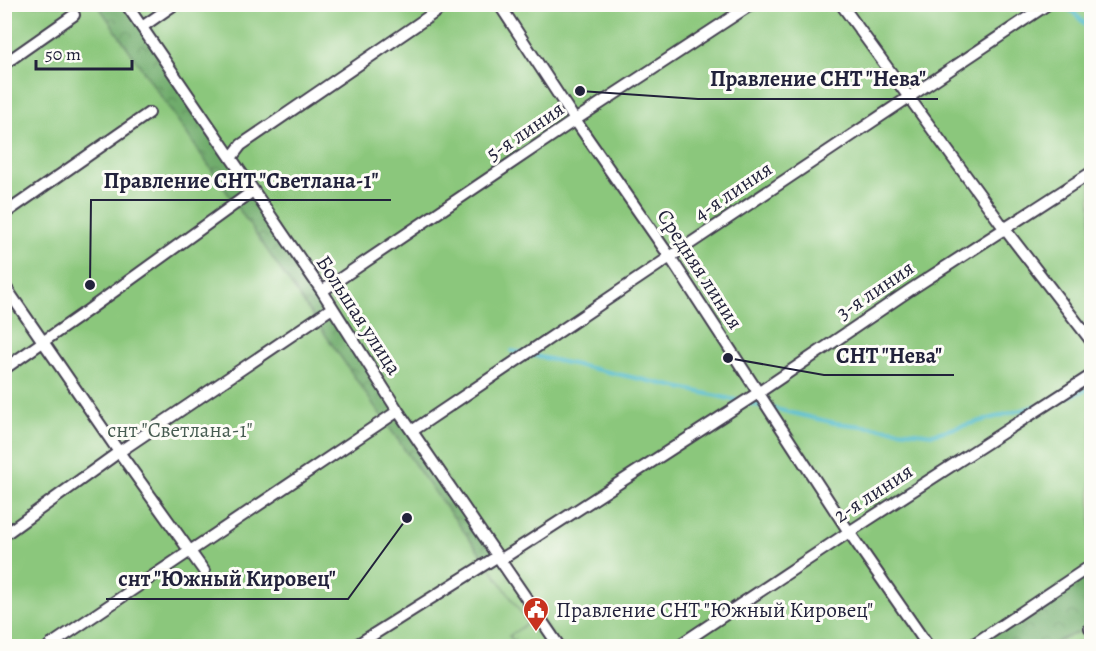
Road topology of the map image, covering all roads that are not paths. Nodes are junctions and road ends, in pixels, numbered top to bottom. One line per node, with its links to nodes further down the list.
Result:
1 (126, 4): 9 (street, Большая улица)
2 (175, 4): 9 (street)
3 (447, 4): 14 (street)
4 (499, 4): 13 (street, Средняя линия)
5 (752, 4): 13 (street, 5-я линия)
6 (841, 4): 11 (street)
7 (1048, 4): 11 (street, 4-я линия)
8 (74, 15): 10 (street)
9 (142, 27): 14 (street, Большая улица)
10 (4, 64)
11 (909, 98): 18 (street); 19 (street, 4-я линия)
12 (149, 113): 17 (street)
13 (575, 120): 19 (street, Средняя линия); 21 (street, 5-я линия)
14 (231, 158): 16 (street, Большая улица)
15 (1092, 172): 18 (street, 3-я линия)
16 (253, 191): 21 (street, Большая улица); 23 (street)
17 (4, 214)
18 (1004, 228): 24 (street); 27 (street, 3-я линия)
19 (670, 256): 27 (street, Средняя линия); 29 (street, 4-я линия)
20 (4, 285): 23 (street)
21 (322, 291): 22 (street, Большая улица)
22 (332, 308): 28 (street, Большая улица); 30 (street)
23 (43, 342): 25 (street); 30 (street)
24 (1092, 342)
25 (4, 369)
26 (1092, 375): 31 (street, 2-я линия)
27 (758, 393): 31 (street, Средняя линия); 34 (street, 3-я линия)
28 (398, 411): 29 (street, Большая улица); 33 (street)
29 (412, 431): 34 (street, Большая улица)
30 (119, 452): 32 (street); 33 (street)
31 (849, 531): 40 (street, 2-я линия); 41 (street, Средняя линия)
32 (4, 535)
33 (191, 552): 36 (street); 37 (street)
34 (499, 558): 38 (street, 3-я линия); 39 (street, Большая улица)
35 (1092, 565): 42 (street)
36 (204, 571)
37 (49, 646)
38 (355, 646)
39 (559, 646)
40 (678, 646)
41 (928, 646)
42 (971, 646)

